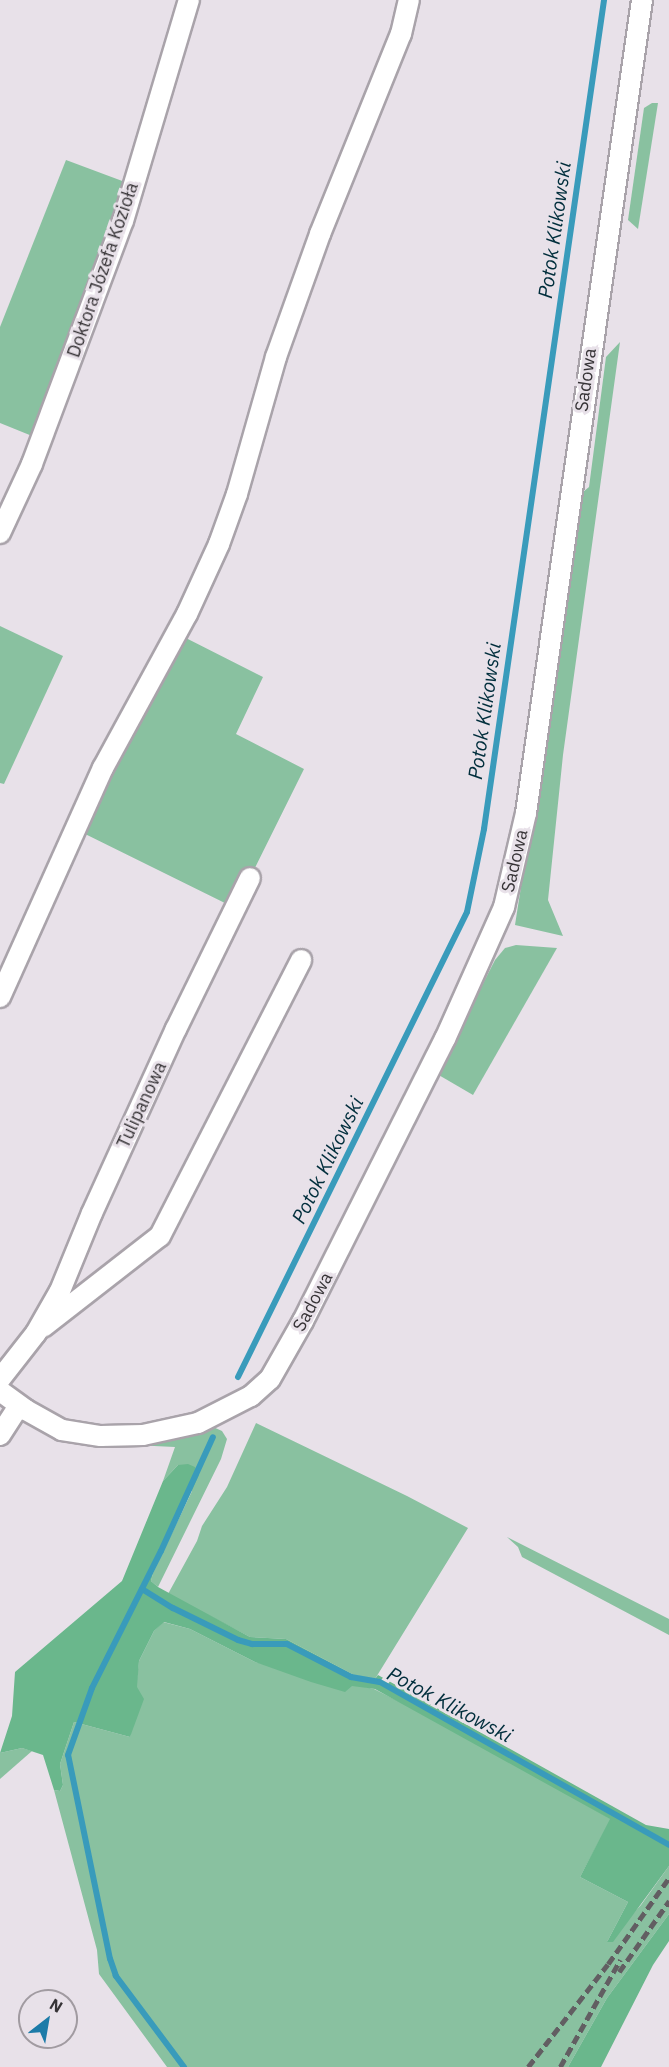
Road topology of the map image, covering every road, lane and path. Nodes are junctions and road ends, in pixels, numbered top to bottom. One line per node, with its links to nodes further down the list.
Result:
1 (189, 0): 4 (street, Doktora Józefa Kozioła)
2 (409, 0): 7 (street)
3 (642, 0): 11 (street, Sadowa)
4 (0, 533)
5 (250, 878): 8 (street, Tulipanowa)
6 (301, 960): 8 (street, Tulipanowa)
7 (0, 997)
8 (36, 1332): 9 (street, Tulipanowa)
9 (0, 1379)
10 (0, 1391): 11 (street, Sadowa)
11 (19, 1406): 12 (street)
12 (0, 1435)

